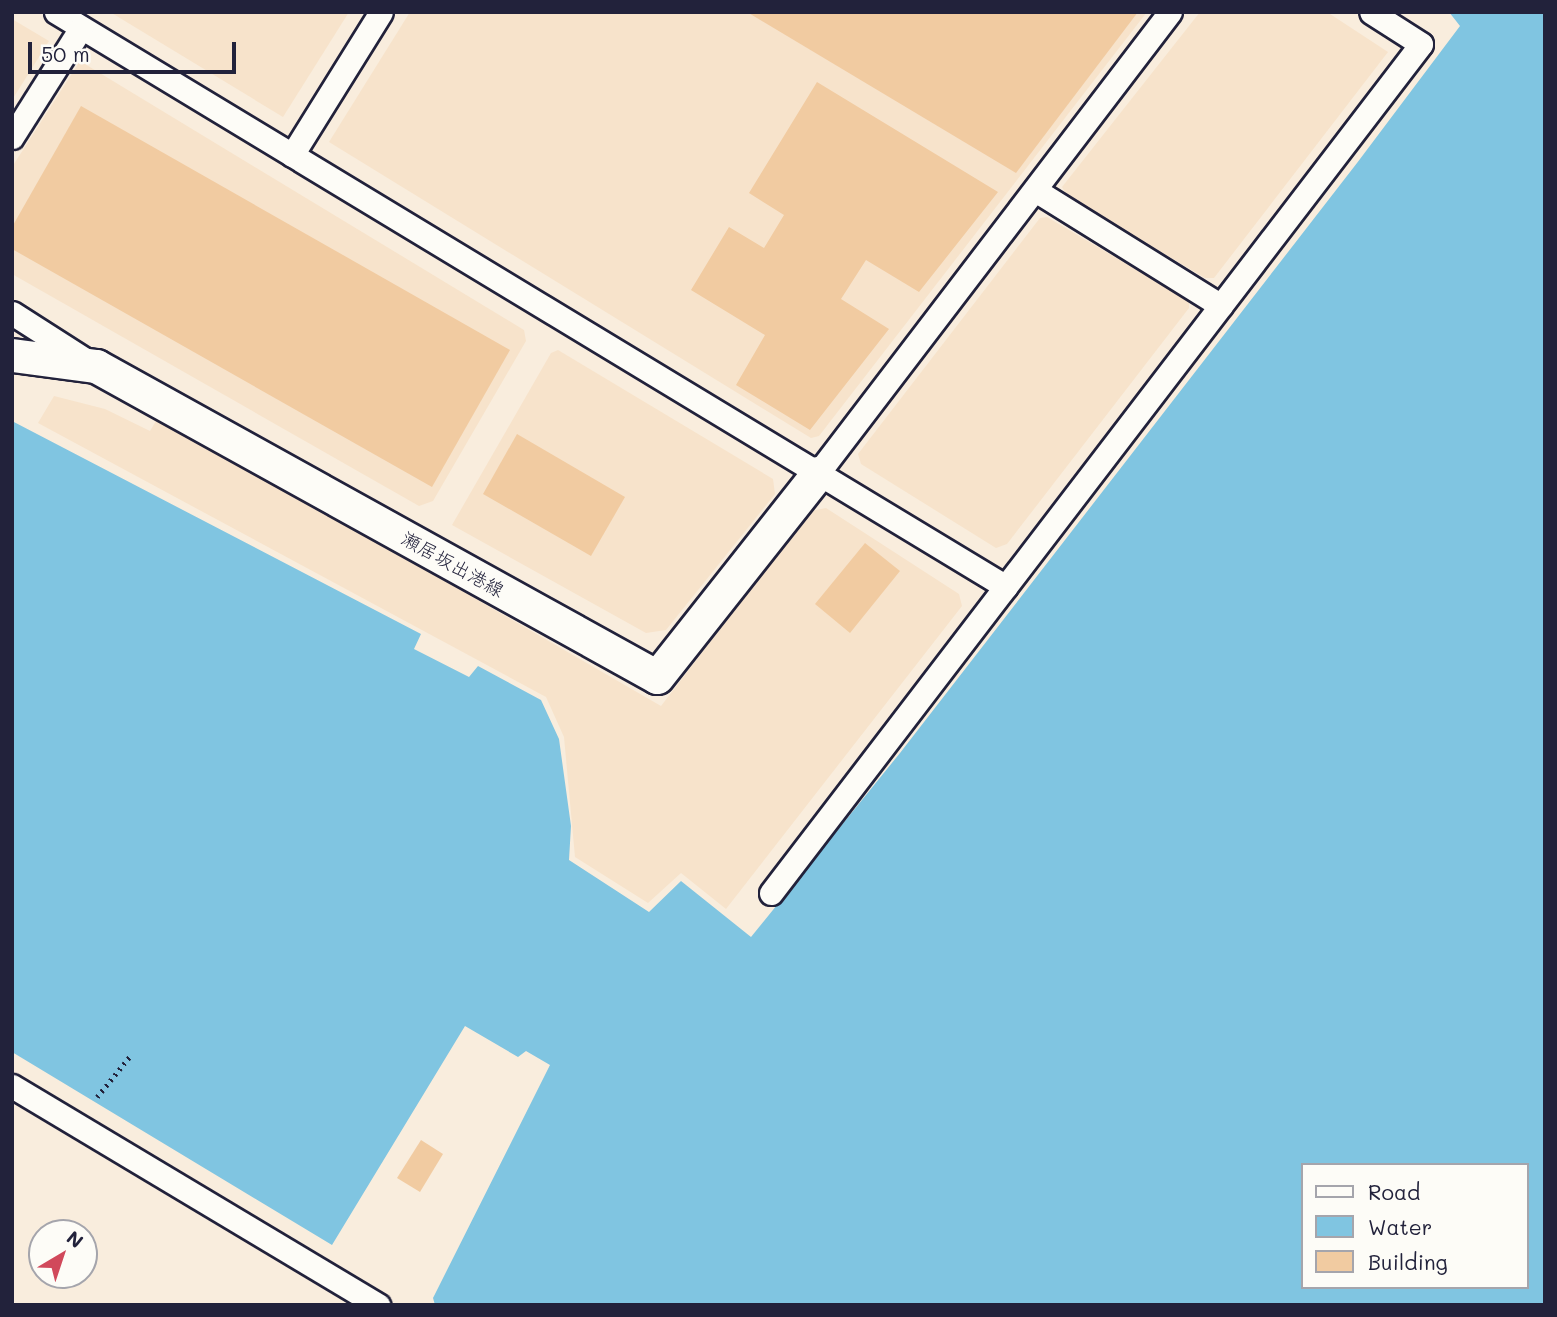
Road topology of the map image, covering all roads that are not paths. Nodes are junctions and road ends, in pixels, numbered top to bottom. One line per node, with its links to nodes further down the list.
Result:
1 (56, 12): 5 (street)
2 (381, 12): 7 (street)
3 (1170, 12): 8 (street)
4 (1371, 12): 9 (street)
5 (81, 28): 6 (street); 7 (street)
6 (12, 137)
7 (292, 155): 13 (street)
8 (1035, 190): 9 (street); 13 (street)
9 (1221, 306): 14 (street)
10 (12, 313): 12 (street)
11 (12, 355): 12 (main road, 瀬居坂出港線)
12 (96, 366): 13 (main road, 瀬居坂出港線)
13 (818, 473): 14 (street)
14 (1006, 587): 15 (street)
15 (771, 893)
16 (12, 1086): 17 (street)
17 (378, 1305)

